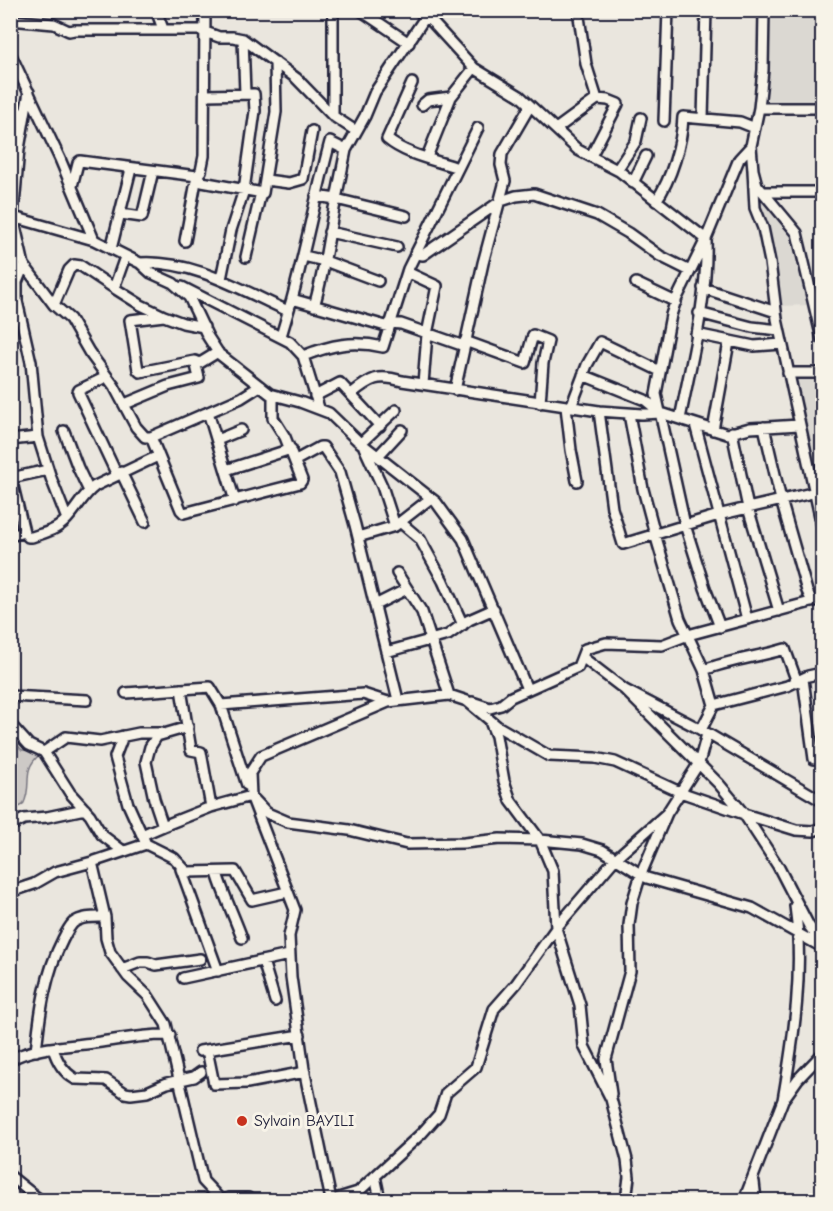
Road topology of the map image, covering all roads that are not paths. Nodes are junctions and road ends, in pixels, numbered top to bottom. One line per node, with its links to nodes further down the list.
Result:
1 (156, 10): 11 (street)
2 (205, 10): 12 (street)
3 (333, 10): 30 (street)
4 (360, 10): 14 (street)
5 (578, 10): 23 (street)
6 (668, 10): 33 (street)
7 (706, 10): 32 (street)
8 (764, 10): 26 (street)
9 (423, 12): 14 (street); 17 (street)
10 (10, 20): 11 (street)
11 (164, 29): 12 (street)
12 (205, 31): 13 (street); 21 (street)
13 (243, 39): 16 (street); 20 (street)
14 (409, 43): 38 (street)
15 (10, 53): 19 (street)
16 (275, 62): 30 (street); 50 (street)
17 (474, 68): 22 (street); 25 (street)
18 (412, 83): 43 (street)
19 (28, 92): 29 (street); 52 (street)
20 (245, 93): 21 (street); 53 (street)
21 (206, 94): 49 (street)
22 (452, 97): 24 (street); 43 (street)
23 (597, 99): 36 (street); 41 (street)
24 (422, 105)
25 (530, 106): 36 (street); 59 (street)
26 (759, 108): 27 (street); 35 (street)
27 (822, 108)
28 (10, 113): 29 (street)
29 (25, 113): 62 (street)
30 (333, 116): 38 (street)
31 (641, 118): 46 (street)
32 (703, 118): 35 (street); 60 (street)
33 (664, 121)
34 (478, 128): 44 (street)
35 (755, 128): 39 (street)
36 (556, 129): 41 (street)
37 (312, 131): 50 (street)
38 (356, 131): 40 (street)
39 (751, 146): 47 (street); 65 (street)
40 (346, 150): 57 (street); 58 (street)
41 (591, 156): 46 (street)
42 (646, 156): 51 (street)
43 (427, 157): 44 (street)
44 (458, 168): 70 (street)
45 (131, 169): 48 (street); 52 (street); 61 (street)
46 (616, 170): 51 (street)
47 (753, 170): 55 (street); 92 (street)
48 (153, 171): 49 (street); 61 (street)
49 (196, 176): 53 (street); 67 (street)
50 (266, 180): 54 (street)
51 (633, 183): 60 (street)
52 (72, 186): 66 (street)
53 (243, 190): 54 (street); 79 (street)
54 (261, 192): 73 (street)
55 (763, 192): 56 (street); 85 (street)
56 (822, 192)
57 (316, 196): 58 (street); 72 (street)
58 (336, 199): 63 (street); 64 (street)
59 (501, 201): 70 (street); 77 (street); 104 (street)
60 (656, 201): 65 (street)
61 (121, 214): 69 (street)
62 (12, 216): 66 (street); 76 (street)
63 (406, 216)
64 (329, 232): 68 (street); 74 (street)
65 (706, 239): 77 (street); 84 (street)
66 (94, 240): 69 (street)
67 (185, 241)
68 (396, 247)
69 (111, 249): 71 (street)
70 (416, 254): 78 (street)
71 (125, 256): 75 (street); 83 (street)
72 (304, 256): 74 (street); 87 (street)
73 (246, 257)
74 (325, 261): 80 (street); 90 (street)
75 (140, 263): 79 (street); 81 (street)
76 (24, 266): 89 (street); 95 (street)
77 (690, 271): 88 (street)
78 (407, 272): 96 (street); 99 (street)
79 (221, 279): 91 (street)
80 (378, 281)
81 (172, 283): 97 (street); 101 (street)
82 (636, 283): 88 (street)
83 (114, 288): 89 (street); 94 (street)
84 (703, 288): 92 (street); 93 (street)
85 (812, 294): 86 (street); 102 (street)
86 (822, 294)
87 (292, 299): 90 (street); 91 (street)
88 (676, 302): 109 (street)
89 (54, 305): 113 (street)
90 (314, 306): 96 (street)
91 (288, 311): 101 (street)
92 (776, 312): 98 (street)
93 (699, 313): 98 (street); 100 (street)
94 (164, 316): 97 (street); 108 (street)
95 (16, 322): 139 (street)
96 (390, 325): 99 (street); 107 (street)
97 (204, 327): 106 (street)
98 (780, 330): 105 (street)
99 (427, 334): 104 (street); 114 (street)
100 (696, 334): 103 (street); 129 (street)
101 (281, 336): 107 (street)
102 (822, 339)
103 (729, 342): 105 (street); 136 (street)
104 (464, 343): 116 (street); 120 (street)
105 (782, 344): 110 (street)
106 (218, 352): 108 (street); 115 (street)
107 (303, 356): 119 (street)
108 (195, 361): 121 (street)
109 (660, 370): 112 (street); 127 (street)
110 (788, 373): 111 (street); 131 (street)
111 (822, 373)
112 (583, 375): 122 (street); 127 (street)
113 (106, 377): 121 (street); 150 (street)
114 (423, 384): 116 (street); 117 (street)
115 (260, 386): 118 (street); 126 (street)
116 (455, 390): 120 (street)
117 (351, 394): 119 (street); 132 (street)
118 (273, 396): 123 (street); 144 (street)
119 (315, 396): 123 (street)
120 (540, 403): 122 (street)
121 (124, 404): 140 (street)
122 (568, 407): 125 (street); 152 (street)
123 (320, 408): 143 (street)
124 (396, 410): 132 (street)
125 (599, 411): 128 (street); 166 (street)
126 (208, 412): 140 (street); 142 (street)
127 (661, 413): 128 (street); 129 (street); 163 (street)
128 (629, 414): 166 (street)
129 (680, 419): 130 (street)
130 (695, 424): 136 (street); 159 (street)
131 (799, 425): 133 (street); 153 (street)
132 (380, 426): 143 (street)
133 (764, 427): 138 (street); 156 (street)
134 (241, 430): 142 (street)
135 (402, 430): 146 (street)
136 (713, 430): 138 (street)
137 (64, 431): 154 (street)
138 (732, 432): 158 (street)
139 (38, 437): 141 (street); 148 (street)
140 (151, 437): 145 (street)
141 (10, 440)
142 (217, 440): 149 (street)
143 (362, 444): 146 (street); 162 (street)
144 (291, 449): 147 (street); 149 (street)
145 (158, 456): 150 (street); 157 (street)
146 (378, 456): 155 (street)
147 (296, 460): 157 (street); 168 (street)
148 (48, 470): 151 (street); 160 (street)
149 (226, 470): 157 (street)
150 (119, 474): 154 (street); 161 (street)
151 (11, 478): 165 (street)
152 (577, 481)
153 (819, 490): 156 (street); 164 (street)
154 (89, 491): 160 (street)
155 (431, 498): 162 (street); 174 (street)
156 (781, 500): 158 (street); 172 (street)
157 (235, 501)
158 (748, 508): 159 (street); 175 (street)
159 (718, 515): 163 (street); 176 (street)
160 (67, 519): 165 (street)
161 (146, 522)
162 (398, 524): 168 (street); 177 (street)
163 (686, 525): 166 (street); 178 (street)
164 (822, 526)
165 (24, 532): 167 (street)
166 (655, 534): 179 (street)
167 (10, 536)
168 (358, 537): 173 (street)
169 (397, 573): 170 (street)
170 (407, 589): 173 (street); 180 (street)
171 (822, 599): 172 (street)
172 (812, 602): 175 (street)
173 (375, 605): 181 (street)
174 (494, 609): 177 (street); 187 (street)
175 (778, 611): 176 (street)
176 (747, 620): 178 (street)
177 (463, 625): 180 (street)
178 (720, 627): 179 (street)
179 (688, 635): 182 (street); 183 (street)
180 (432, 640): 181 (street); 190 (street)
181 (386, 652): 194 (street)
182 (582, 657): 187 (street); 188 (street)
183 (704, 670): 185 (street); 196 (street)
184 (822, 673): 185 (street)
185 (800, 680): 196 (street); 204 (street)
186 (181, 689): 189 (street); 195 (street); 199 (street)
187 (527, 689): 193 (street)
188 (625, 690): 200 (street); 205 (street)
189 (126, 693)
190 (449, 695): 193 (street); 194 (street)
191 (10, 696): 192 (street)
192 (87, 700)
193 (467, 700): 197 (street)
194 (393, 701): 195 (street); 207 (street)
195 (221, 705): 207 (street)
196 (714, 705): 200 (street)
197 (490, 722): 206 (street); 217 (street)
198 (10, 724): 203 (street)
199 (188, 727): 201 (street); 209 (street)
200 (704, 732): 205 (street); 208 (street)
201 (165, 734): 202 (street); 214 (street)
202 (123, 736): 203 (street); 216 (street)
203 (44, 752): 210 (street)
204 (814, 759)
205 (699, 763): 206 (street); 212 (street)
206 (680, 792): 211 (street); 212 (street)
207 (251, 796): 209 (street); 217 (street); 225 (street)
208 (822, 801)
209 (211, 807): 214 (street)
210 (85, 809): 213 (street); 218 (street)
211 (667, 813): 219 (street); 223 (street)
212 (744, 814): 215 (street); 226 (street)
213 (10, 826)
214 (164, 826): 216 (street)
215 (822, 828)
216 (144, 840): 218 (street); 221 (street)
217 (540, 840): 219 (street); 228 (street)
218 (123, 851): 220 (street)
219 (615, 859): 223 (street); 228 (street)
220 (92, 862): 224 (street); 227 (street)
221 (179, 864): 222 (street); 236 (street)
222 (217, 873): 225 (street); 230 (street)
223 (640, 874): 229 (street); 248 (street)
224 (10, 892)
225 (287, 892): 232 (street)
226 (793, 896): 229 (street); 231 (street)
227 (105, 917): 235 (street); 242 (street)
228 (556, 927): 248 (street); 251 (street)
229 (799, 934): 231 (street); 249 (street)
230 (242, 939)
231 (822, 945)
232 (289, 955): 234 (street); 240 (street)
233 (200, 959): 235 (street)
234 (263, 961): 236 (street); 238 (street)
235 (122, 969): 239 (street)
236 (218, 971): 237 (street)
237 (183, 978)
238 (275, 1001)
239 (170, 1035): 241 (street); 247 (street)
240 (300, 1035): 246 (street); 246 (street)
241 (53, 1048): 242 (street); 247 (street)
242 (36, 1051): 244 (street)
243 (822, 1054): 249 (street)
244 (10, 1060)
245 (201, 1072): 247 (street)
246 (305, 1072): 256 (street)
247 (180, 1079): 253 (street)
248 (611, 1099): 258 (street)
249 (783, 1100): 252 (street)
250 (10, 1176): 254 (street)
251 (375, 1176): 256 (street); 257 (street)
252 (753, 1178): 259 (street); 260 (street)
253 (224, 1199): 255 (street)
254 (40, 1200)
255 (249, 1200)
256 (332, 1200)
257 (380, 1200)
258 (626, 1200)
259 (744, 1200)
260 (756, 1200)

